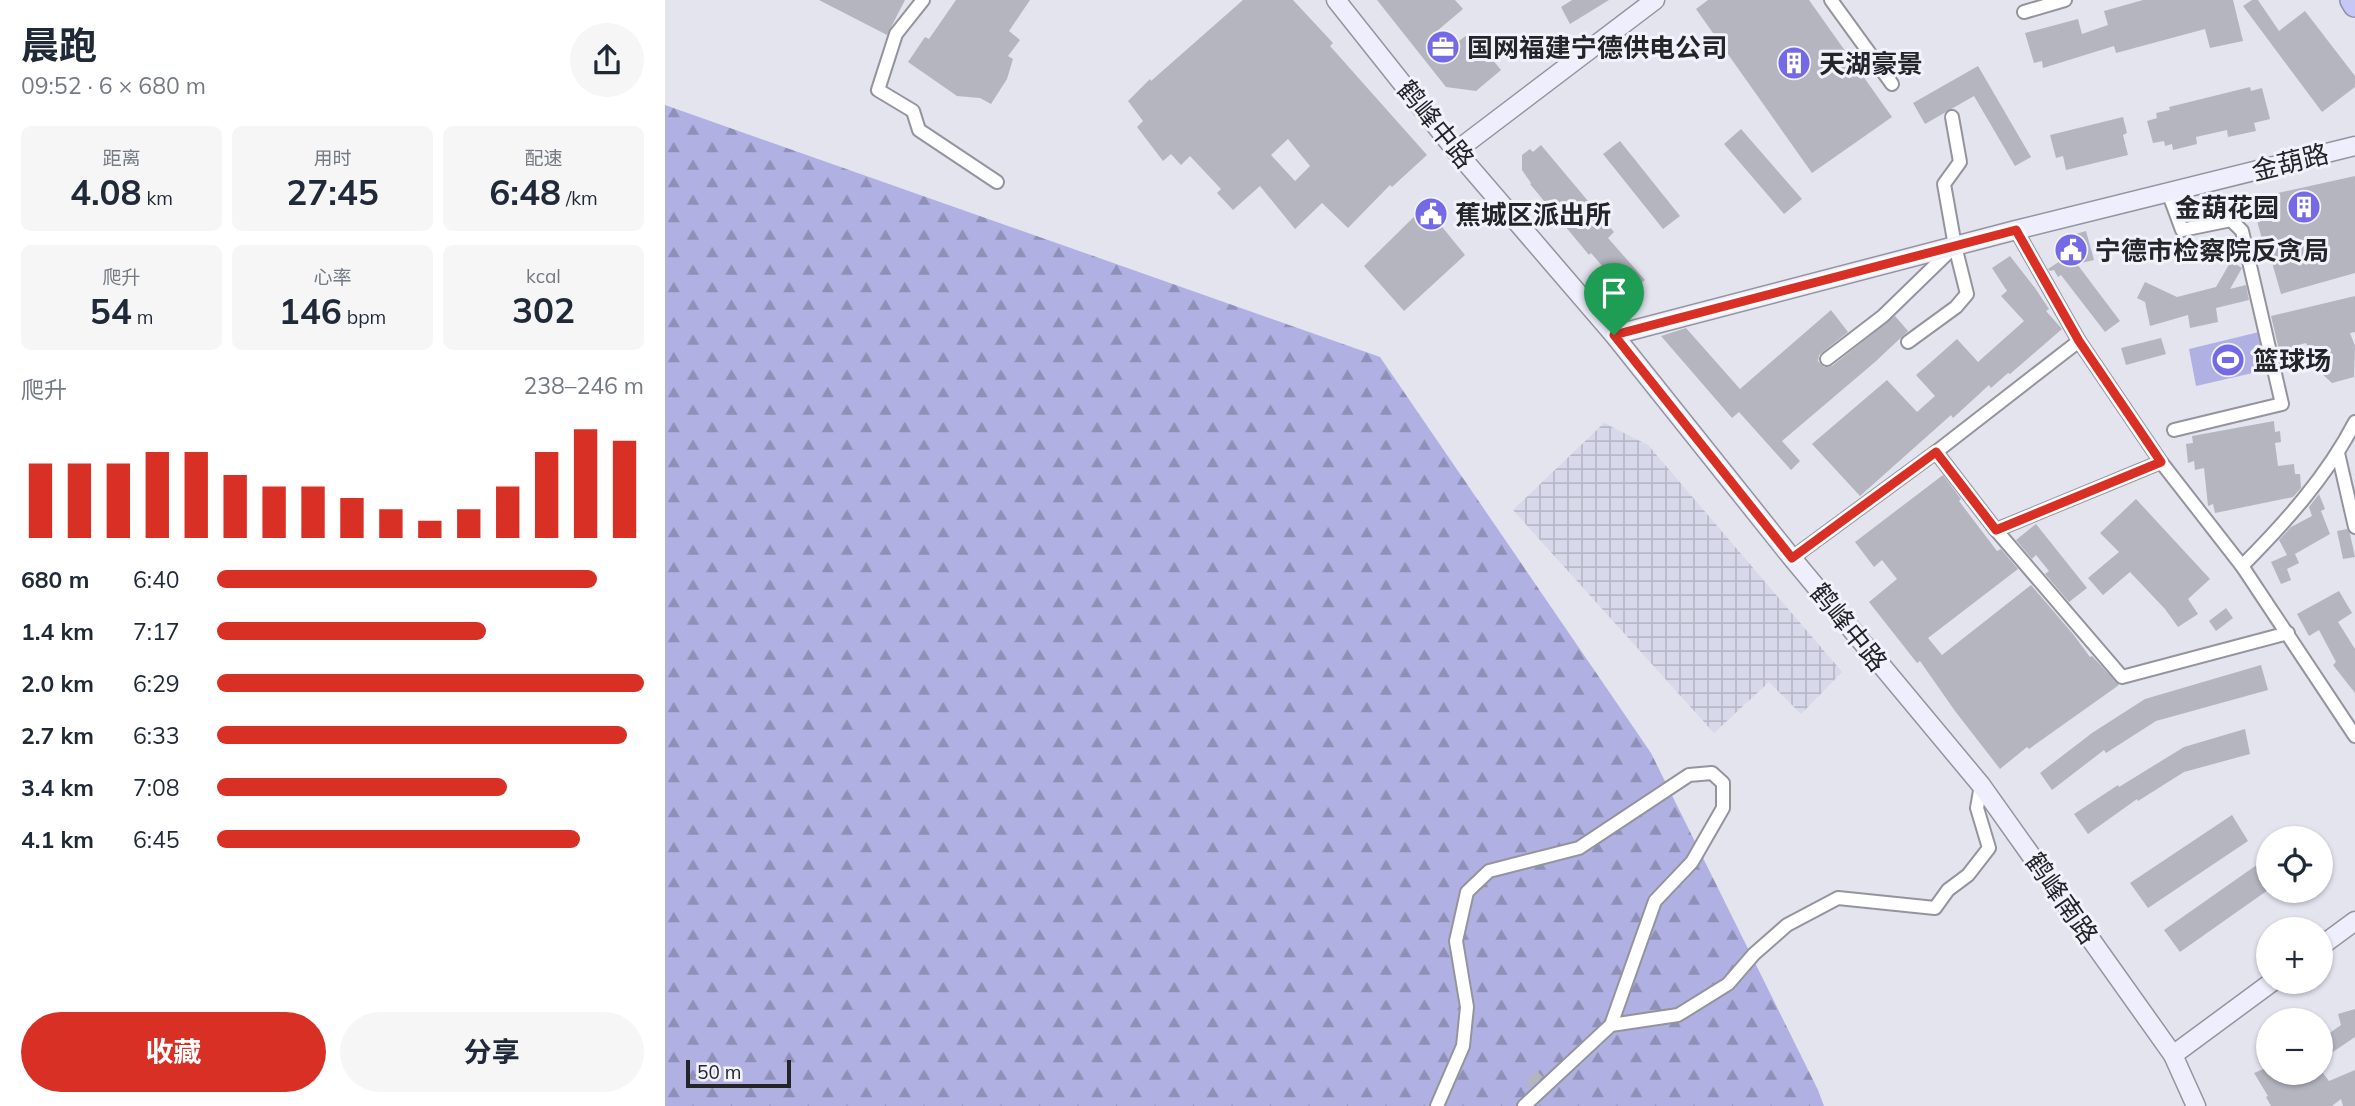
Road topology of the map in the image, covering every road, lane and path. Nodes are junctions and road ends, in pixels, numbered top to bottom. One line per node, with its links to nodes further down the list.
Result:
1 (923, 0): 13 (street)
2 (1336, 0): 12 (street, 鹤峰中路)
3 (1655, 0): 12 (street)
4 (1831, 0): 9 (street)
5 (2065, 0): 8 (street)
6 (2352, 0): 7 (highway)
7 (2355, 5)
8 (2024, 12)
9 (1892, 84)
10 (1952, 117): 16 (street)
11 (2355, 146): 14 (street, 金葫路)
12 (1456, 151): 17 (street, 鹤峰中路)
13 (997, 182)
14 (2168, 192): 15 (street, 金葫路); 22 (street)
15 (2016, 230): 16 (street, 金葫路); 18 (street)
16 (1955, 246): 17 (street, 金葫路); 19 (street); 20 (street)
17 (1614, 335): 28 (street, 鹤峰中路)
18 (2079, 341): 23 (street); 25 (street)
19 (1908, 342)
20 (1827, 359)
21 (2355, 422): 24 (street)
22 (2174, 429)
23 (1936, 452): 27 (street); 28 (street)
24 (2339, 453): 26 (street); 29 (street)
25 (2161, 462): 27 (street); 29 (street)
26 (2355, 527)
27 (1996, 530): 30 (street)
28 (1792, 558): 31 (street, 鹤峰中路)
29 (2242, 566): 30 (street)
30 (2288, 633): 32 (street)
31 (1910, 701): 33 (street, 鹤峰南路)
32 (2355, 736)
33 (1981, 785): 37 (street); 38 (street, 鹤峰南路)
34 (2355, 921): 35 (street)
35 (2333, 937)
36 (2256, 994): 38 (street)
37 (1611, 1025): 39 (street); 40 (street)
38 (2173, 1055): 41 (street, 鹤峰南路)
39 (1437, 1106)
40 (1524, 1106)
41 (2196, 1106)

